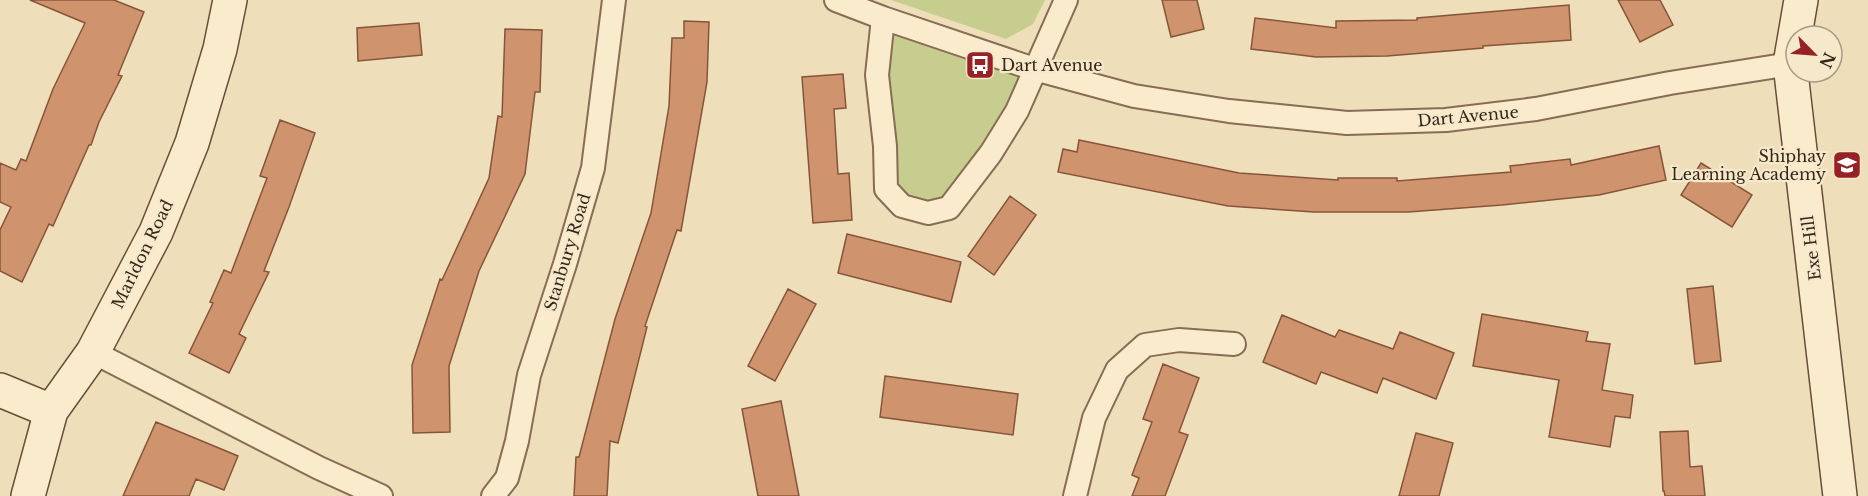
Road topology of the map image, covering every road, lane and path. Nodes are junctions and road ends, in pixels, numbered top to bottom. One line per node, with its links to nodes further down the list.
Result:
1 (230, 0): 12 (street, Marldon Road)
2 (614, 0): 17 (street, Stanbury Road)
3 (836, 0): 6 (street, Dart Avenue)
4 (1066, 0): 9 (street)
5 (1801, 0): 7 (street, Exe Hill)
6 (883, 18): 9 (street, Dart Avenue); 9 (street)
7 (1797, 24)
8 (1784, 65): 9 (street, Dart Avenue)
9 (1034, 69)
10 (1792, 84): 19 (street, Exe Hill)
11 (1234, 344): 18 (street)
12 (93, 352): 14 (street, Marldon Road); 16 (street)
13 (0, 390): 14 (street)
14 (51, 411): 15 (street, Marldon Road)
15 (28, 496)
16 (381, 496)
17 (493, 496)
18 (1075, 496)
19 (1840, 496)

